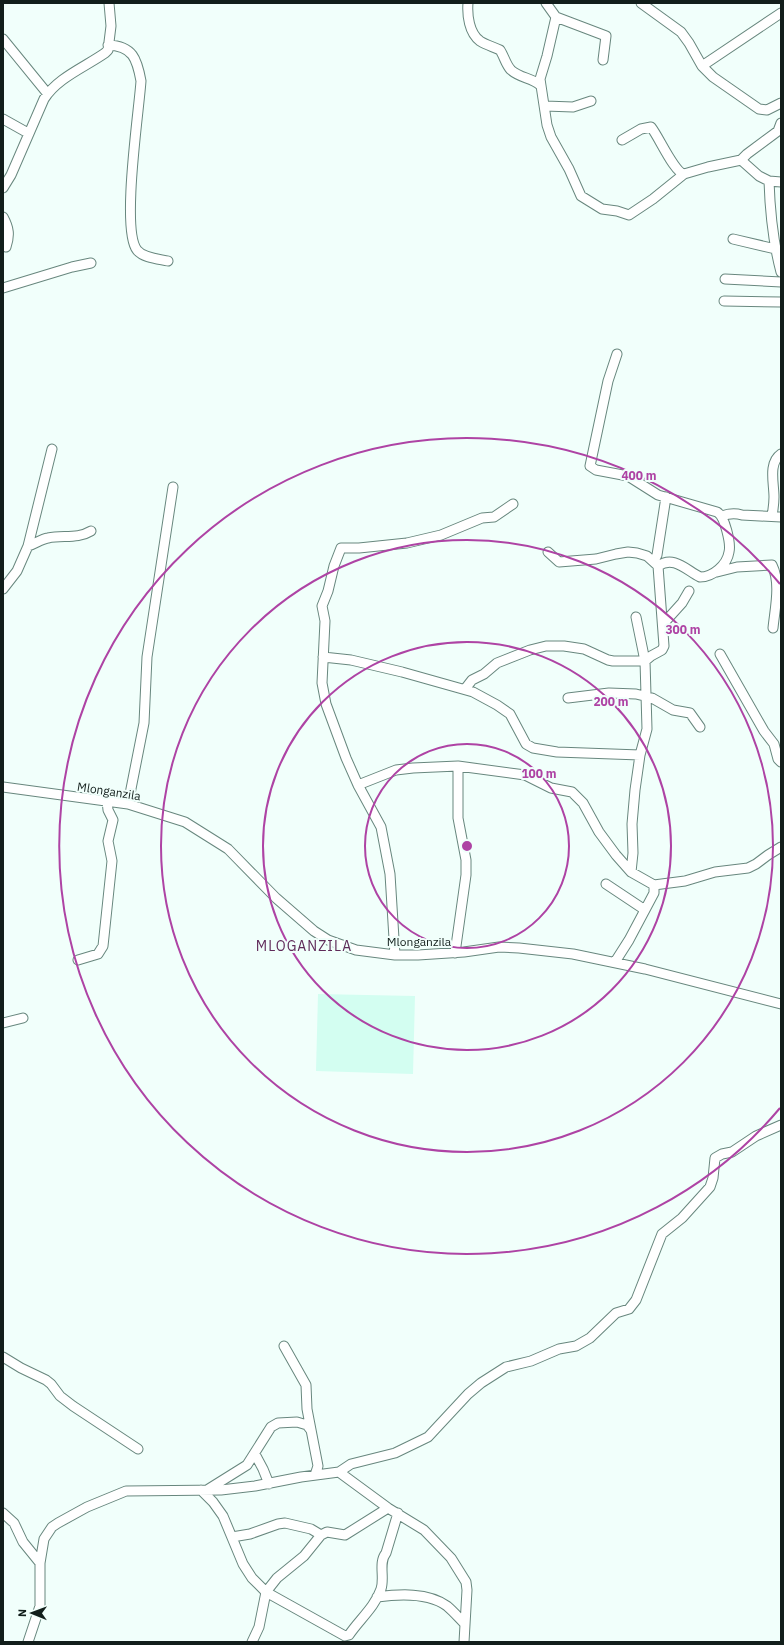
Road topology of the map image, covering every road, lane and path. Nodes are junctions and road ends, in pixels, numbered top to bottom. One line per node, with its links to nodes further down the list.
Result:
1 (109, 3): 8 (street)
2 (468, 3): 11 (street)
3 (546, 3): 6 (street)
4 (641, 3): 10 (street)
5 (781, 13): 10 (street)
6 (556, 17): 9 (street); 11 (street)
7 (3, 40): 12 (street)
8 (108, 45): 12 (street); 29 (street)
9 (603, 60)
10 (702, 66): 14 (street)
11 (540, 85): 15 (street)
12 (47, 93): 18 (street)
13 (591, 101): 15 (street)
14 (781, 102)
15 (544, 106): 21 (street)
16 (3, 119): 18 (street)
17 (781, 123): 20 (street)
18 (28, 133): 24 (street)
19 (622, 140): 21 (street)
20 (741, 160): 21 (street); 22 (street)
21 (684, 174)
22 (769, 181): 23 (street); 28 (street)
23 (781, 182)
24 (3, 188)
25 (3, 217): 27 (street)
26 (733, 239): 28 (street)
27 (6, 247)
28 (778, 250): 31 (street)
29 (168, 261)
30 (91, 263): 34 (street)
31 (781, 272)
32 (726, 279): 33 (street)
33 (781, 282)
34 (3, 288)
35 (724, 301): 36 (street)
36 (781, 302)
37 (617, 354): 41 (street)
38 (52, 449): 46 (street)
39 (781, 454): 44 (street)
40 (173, 486): 68 (street)
41 (666, 497): 43 (street); 48 (street)
42 (513, 504): 56 (street)
43 (722, 516): 44 (street); 49 (street)
44 (777, 517)
45 (91, 531): 46 (street)
46 (28, 546): 50 (street)
47 (548, 552): 48 (street)
48 (656, 563): 49 (street); 53 (street)
49 (715, 572): 54 (street)
50 (3, 589)
51 (689, 591): 53 (street)
52 (636, 617): 57 (street)
53 (663, 624): 57 (street)
54 (773, 628)
55 (720, 654): 63 (street)
56 (323, 657): 58 (street); 65 (street)
57 (645, 661): 58 (street); 59 (street)
58 (465, 689): 62 (street)
59 (646, 696): 60 (street); 61 (street); 62 (street)
60 (568, 698)
61 (700, 727)
62 (640, 755): 70 (street)
63 (781, 762)
64 (458, 766): 65 (street); 70 (street); 74 (street)
65 (358, 785): 75 (street)
66 (3, 787): 67 (street, Mlonganzila)
67 (107, 801): 68 (street, Mlonganzila); 76 (street)
68 (128, 804): 75 (street, Mlonganzila)
69 (781, 847): 72 (street)
70 (631, 872): 72 (street)
71 (606, 884): 73 (street)
72 (654, 885): 73 (street)
73 (645, 910): 77 (street)
74 (455, 953): 75 (street, Mlonganzila); 77 (street, Mlonganzila)
75 (395, 955)
76 (78, 960)
77 (615, 962): 78 (street, Mlonganzila)
78 (780, 1000)
79 (23, 1018): 80 (street)
80 (3, 1023)
81 (781, 1125): 87 (street)
82 (284, 1346): 84 (street)
83 (3, 1357): 85 (street)
84 (310, 1429): 86 (street); 88 (street)
85 (138, 1450)
86 (255, 1454): 89 (street); 90 (street)
87 (340, 1472): 88 (street); 91 (street)
88 (315, 1476): 89 (street)
89 (269, 1484): 90 (street)
90 (204, 1490): 95 (street); 96 (street)
91 (388, 1508): 93 (street); 94 (street)
92 (3, 1513): 96 (street)
93 (398, 1513): 98 (street); 99 (street)
94 (321, 1535): 95 (street); 97 (street)
95 (232, 1537): 97 (street)
96 (40, 1563): 100 (street)
97 (266, 1592): 98 (street); 101 (street)
98 (377, 1597): 99 (street)
99 (464, 1623): 102 (street)
100 (28, 1642)
101 (252, 1642)
102 (464, 1642)

